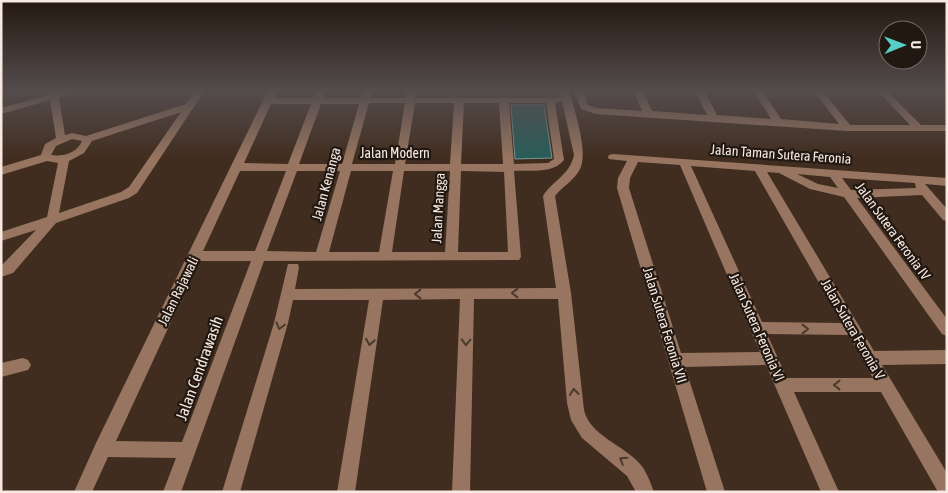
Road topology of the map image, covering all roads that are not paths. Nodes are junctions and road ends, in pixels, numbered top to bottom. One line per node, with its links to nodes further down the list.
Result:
1 (57, 113): 23 (street)
2 (179, 113): 24 (street)
3 (186, 113): 46 (street)
4 (263, 113): 31 (street, Jalan Rajawali)
5 (312, 113): 32 (street, Jalan Cendrawasih)
6 (361, 113): 33 (street, Jalan Kenanga)
7 (409, 113): 34 (street)
8 (458, 113): 35 (street, Jalan Mangga)
9 (505, 113): 36 (street)
10 (552, 113): 36 (street, Jalan Modern)
11 (569, 113): 56 (street)
12 (631, 113): 17 (street)
13 (711, 113): 18 (street)
14 (772, 113): 19 (street)
15 (835, 113): 20 (street)
16 (904, 113): 21 (street)
17 (648, 114): 18 (street)
18 (714, 118): 19 (street)
19 (778, 122): 20 (street)
20 (847, 128): 21 (street)
21 (918, 128): 22 (street)
22 (946, 128)
23 (61, 139): 24 (street); 25 (street)
24 (86, 143): 27 (street)
25 (46, 154): 27 (street); 30 (street); 39 (street)
26 (613, 157): 28 (street, Jalan Taman Sutera Feronia)
27 (64, 158): 46 (street)
28 (634, 159): 29 (street, Jalan Taman Sutera Feronia); 65 (street, Jalan Sutera Feronia VII)
29 (684, 162): 37 (street, Jalan Taman Sutera Feronia); 59 (street, Jalan Sutera Feronia VI)
30 (1, 164)
31 (238, 167): 32 (street, Jalan Modern); 48 (street, Jalan Rajawali)
32 (292, 168): 33 (street, Jalan Modern); 49 (street, Jalan Cendrawasih)
33 (346, 168): 34 (street, Jalan Modern); 50 (street, Jalan Kenanga)
34 (399, 168): 35 (street, Jalan Modern); 51 (street)
35 (455, 168): 36 (street, Jalan Modern); 52 (street, Jalan Mangga)
36 (508, 168): 52 (street)
37 (759, 168): 38 (street, Jalan Taman Sutera Feronia); 60 (street, Jalan Sutera Feronia V)
38 (780, 169): 40 (street, Jalan Taman Sutera Feronia); 44 (street)
39 (1, 171)
40 (833, 173): 41 (street, Jalan Taman Sutera Feronia); 44 (street, Jalan Sutera Feronia IV)
41 (915, 179): 42 (street, Jalan Taman Sutera Feronia); 43 (street)
42 (947, 182)
43 (924, 191): 44 (street); 45 (street)
44 (848, 195): 61 (street, Jalan Sutera Feronia IV)
45 (947, 217)
46 (52, 220): 47 (street); 54 (street)
47 (1, 237)
48 (195, 256): 49 (street); 70 (street, Jalan Rajawali)
49 (259, 256): 50 (street); 71 (street, Jalan Cendrawasih)
50 (322, 256): 51 (street)
51 (385, 256): 52 (street)
52 (451, 257)
53 (294, 268): 58 (street)
54 (1, 272)
55 (467, 293): 56 (street, one-way to 55); 57 (street, one-way to 57); 77 (street, one-way to 77)
56 (564, 293): 78 (street, one-way to 56)
57 (377, 294): 58 (street); 76 (street, one-way to 76)
58 (287, 295): 75 (street, one-way to 75)
59 (758, 328): 60 (street, one-way to 60); 63 (street, Jalan Sutera Feronia VI)
60 (853, 329): 64 (street, Jalan Sutera Feronia V)
61 (947, 330)
62 (947, 357): 64 (street)
63 (771, 358): 65 (street); 68 (street, Jalan Sutera Feronia VI)
64 (870, 358): 69 (street, Jalan Sutera Feronia V)
65 (676, 360): 79 (street, Jalan Sutera Feronia VII)
66 (23, 365): 67 (street)
67 (1, 370)
68 (782, 385): 69 (street, one-way to 68); 80 (street, Jalan Sutera Feronia VI)
69 (886, 385): 72 (street, Jalan Sutera Feronia V)
70 (102, 449): 71 (street); 73 (street, Jalan Rajawali)
71 (187, 450): 74 (street, Jalan Cendrawasih)
72 (947, 490)
73 (83, 492)
74 (172, 492)
75 (231, 492)
76 (346, 492)
77 (461, 492)
78 (645, 492)
79 (716, 492)
80 (830, 492)

